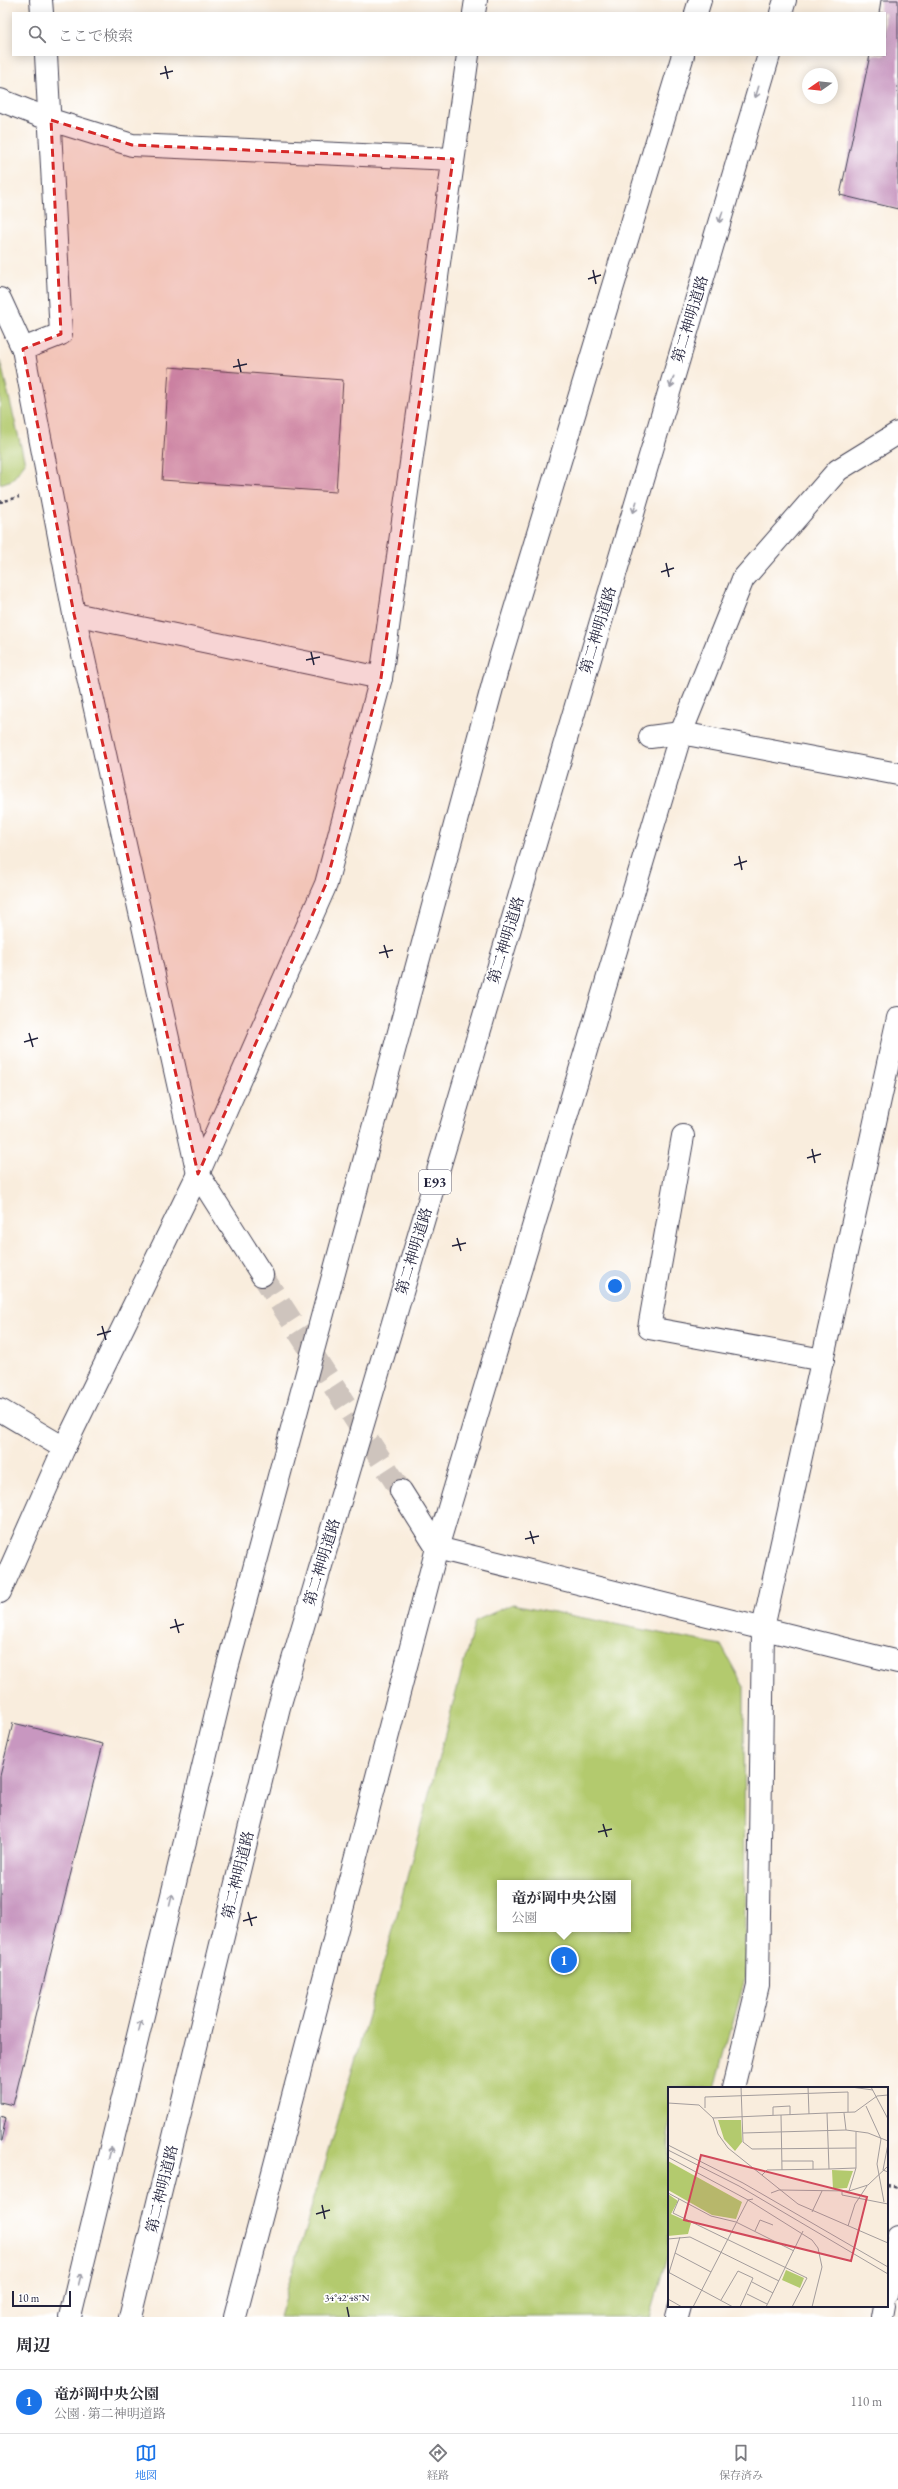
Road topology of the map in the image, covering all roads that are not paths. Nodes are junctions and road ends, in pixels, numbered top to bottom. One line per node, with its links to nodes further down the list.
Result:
1 (41, 0): 5 (main road)
2 (476, 0): 6 (main road)
3 (700, 0): 7 (main road)
4 (785, 0): 8 (main road)
5 (42, 12)
6 (474, 12)
7 (696, 12)
8 (781, 12)
9 (46, 56): 14 (main road)
10 (468, 56): 15 (main road)
11 (683, 56): 41 (main road, one-way to 11)
12 (768, 56): 42 (main road, 第二神明道路 / E93, one-way to 42)
13 (0, 100): 14 (main road)
14 (51, 120): 15 (main road); 17 (main road)
15 (453, 159): 20 (main road)
16 (0, 299): 17 (main road)
17 (23, 349): 19 (main road)
18 (898, 433): 21 (main road)
19 (74, 614): 20 (main road); 26 (main road)
20 (381, 678): 26 (main road)
21 (681, 733): 22 (main road); 23 (main road); 32 (main road)
22 (650, 736)
23 (898, 774)
24 (898, 1018): 28 (main road)
25 (683, 1136): 28 (main road)
26 (198, 1174): 27 (main road); 30 (main road)
27 (262, 1275)
28 (823, 1360): 34 (main road)
29 (0, 1410): 30 (main road)
30 (64, 1448): 33 (main road)
31 (401, 1491): 32 (main road)
32 (437, 1548): 34 (main road); 43 (main road)
33 (0, 1592)
34 (763, 1628): 35 (main road); 36 (main road)
35 (898, 1662)
36 (733, 2087)
37 (898, 2237): 38 (main road)
38 (888, 2287)
39 (680, 2307): 44 (main road)
40 (884, 2307): 45 (main road)
41 (70, 2317)
42 (130, 2317)
43 (235, 2317)
44 (677, 2317)
45 (882, 2317)

